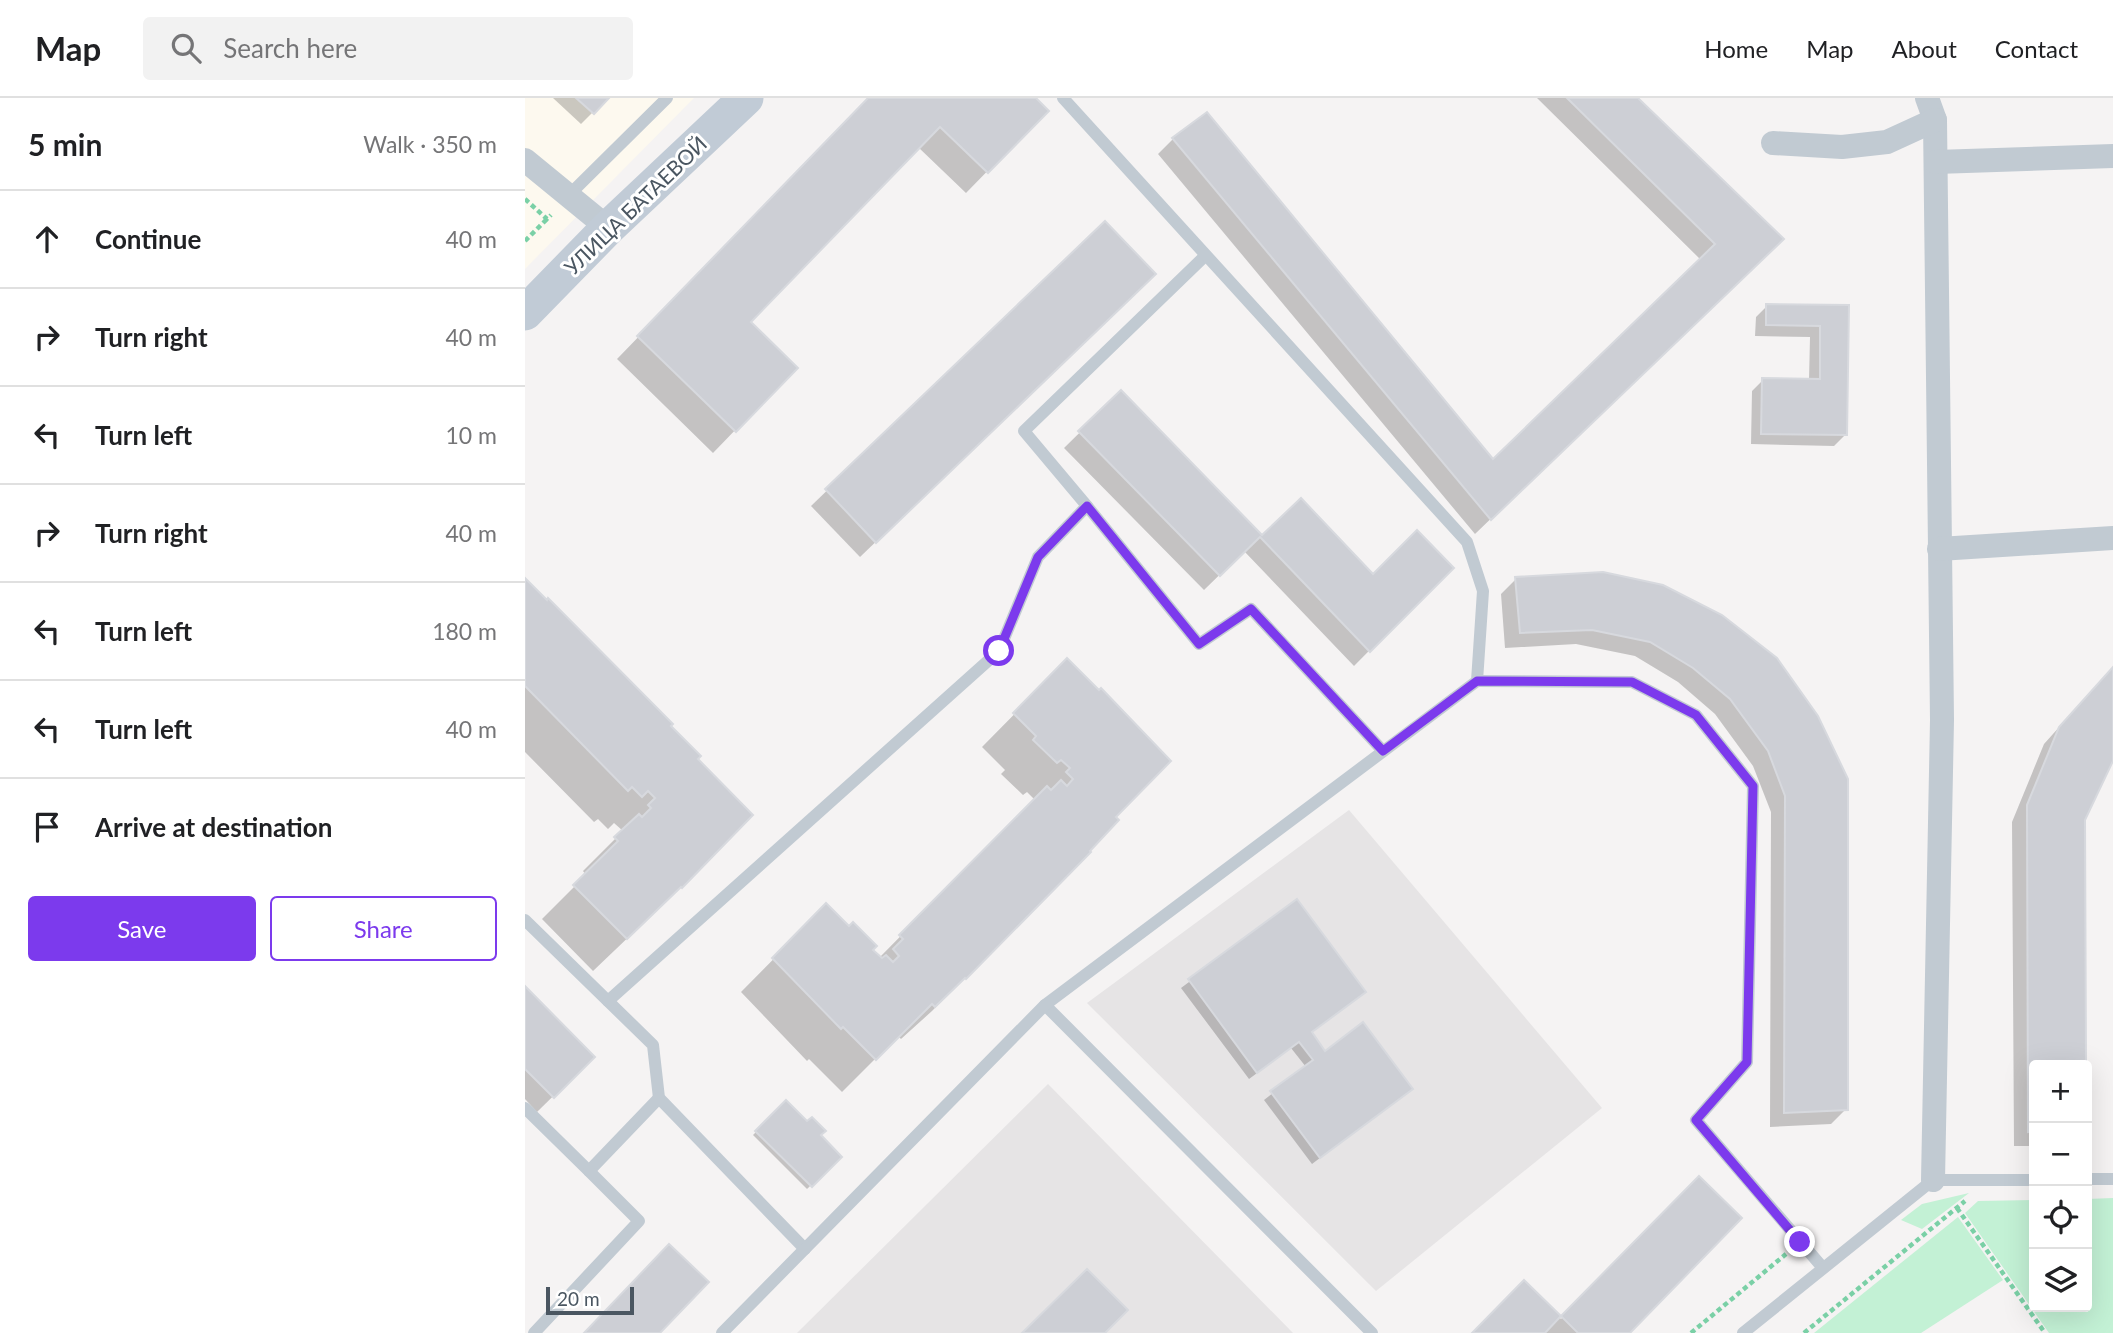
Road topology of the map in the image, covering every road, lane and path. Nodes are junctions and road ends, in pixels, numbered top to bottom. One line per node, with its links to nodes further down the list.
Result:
1 (667, 98): 9 (lane)
2 (746, 98): 11 (main road, УЛИЦА БАТАЕВОЙ)
3 (1063, 98): 13 (lane)
4 (1931, 109): 5 (street); 8 (street)
5 (1773, 144)
6 (2113, 156): 8 (street)
7 (525, 160): 9 (street)
8 (1936, 162): 17 (street)
9 (568, 196): 11 (street)
10 (547, 219): 12 (path)
11 (608, 228): 14 (main road, УЛИЦА БАТАЕВОЙ)
12 (525, 241)
13 (1205, 256): 15 (lane); 18 (lane)
14 (525, 313)
15 (1087, 506): 19 (lane); 21 (lane)
16 (2113, 538): 17 (street)
17 (1939, 549): 28 (street)
18 (1477, 681): 19 (lane); 32 (lane)
19 (1383, 751): 22 (lane)
20 (525, 920): 21 (lane)
21 (608, 1001): 23 (lane)
22 (1045, 1005): 33 (lane); 37 (lane)
23 (659, 1098): 25 (lane); 33 (lane)
24 (525, 1108): 25 (lane)
25 (589, 1171): 35 (lane)
26 (2092, 1179): 27 (lane)
27 (2113, 1179)
28 (1933, 1180): 29 (lane); 34 (lane)
29 (2029, 1180)
30 (1972, 1196): 31 (path)
31 (1957, 1208): 40 (path); 41 (path)
32 (1800, 1242): 34 (lane); 38 (path)
33 (805, 1249): 36 (lane)
34 (1823, 1268): 39 (lane)
35 (534, 1333)
36 (722, 1333)
37 (1372, 1333)
38 (1691, 1333)
39 (1743, 1333)
40 (1804, 1333)
41 (2045, 1333)

